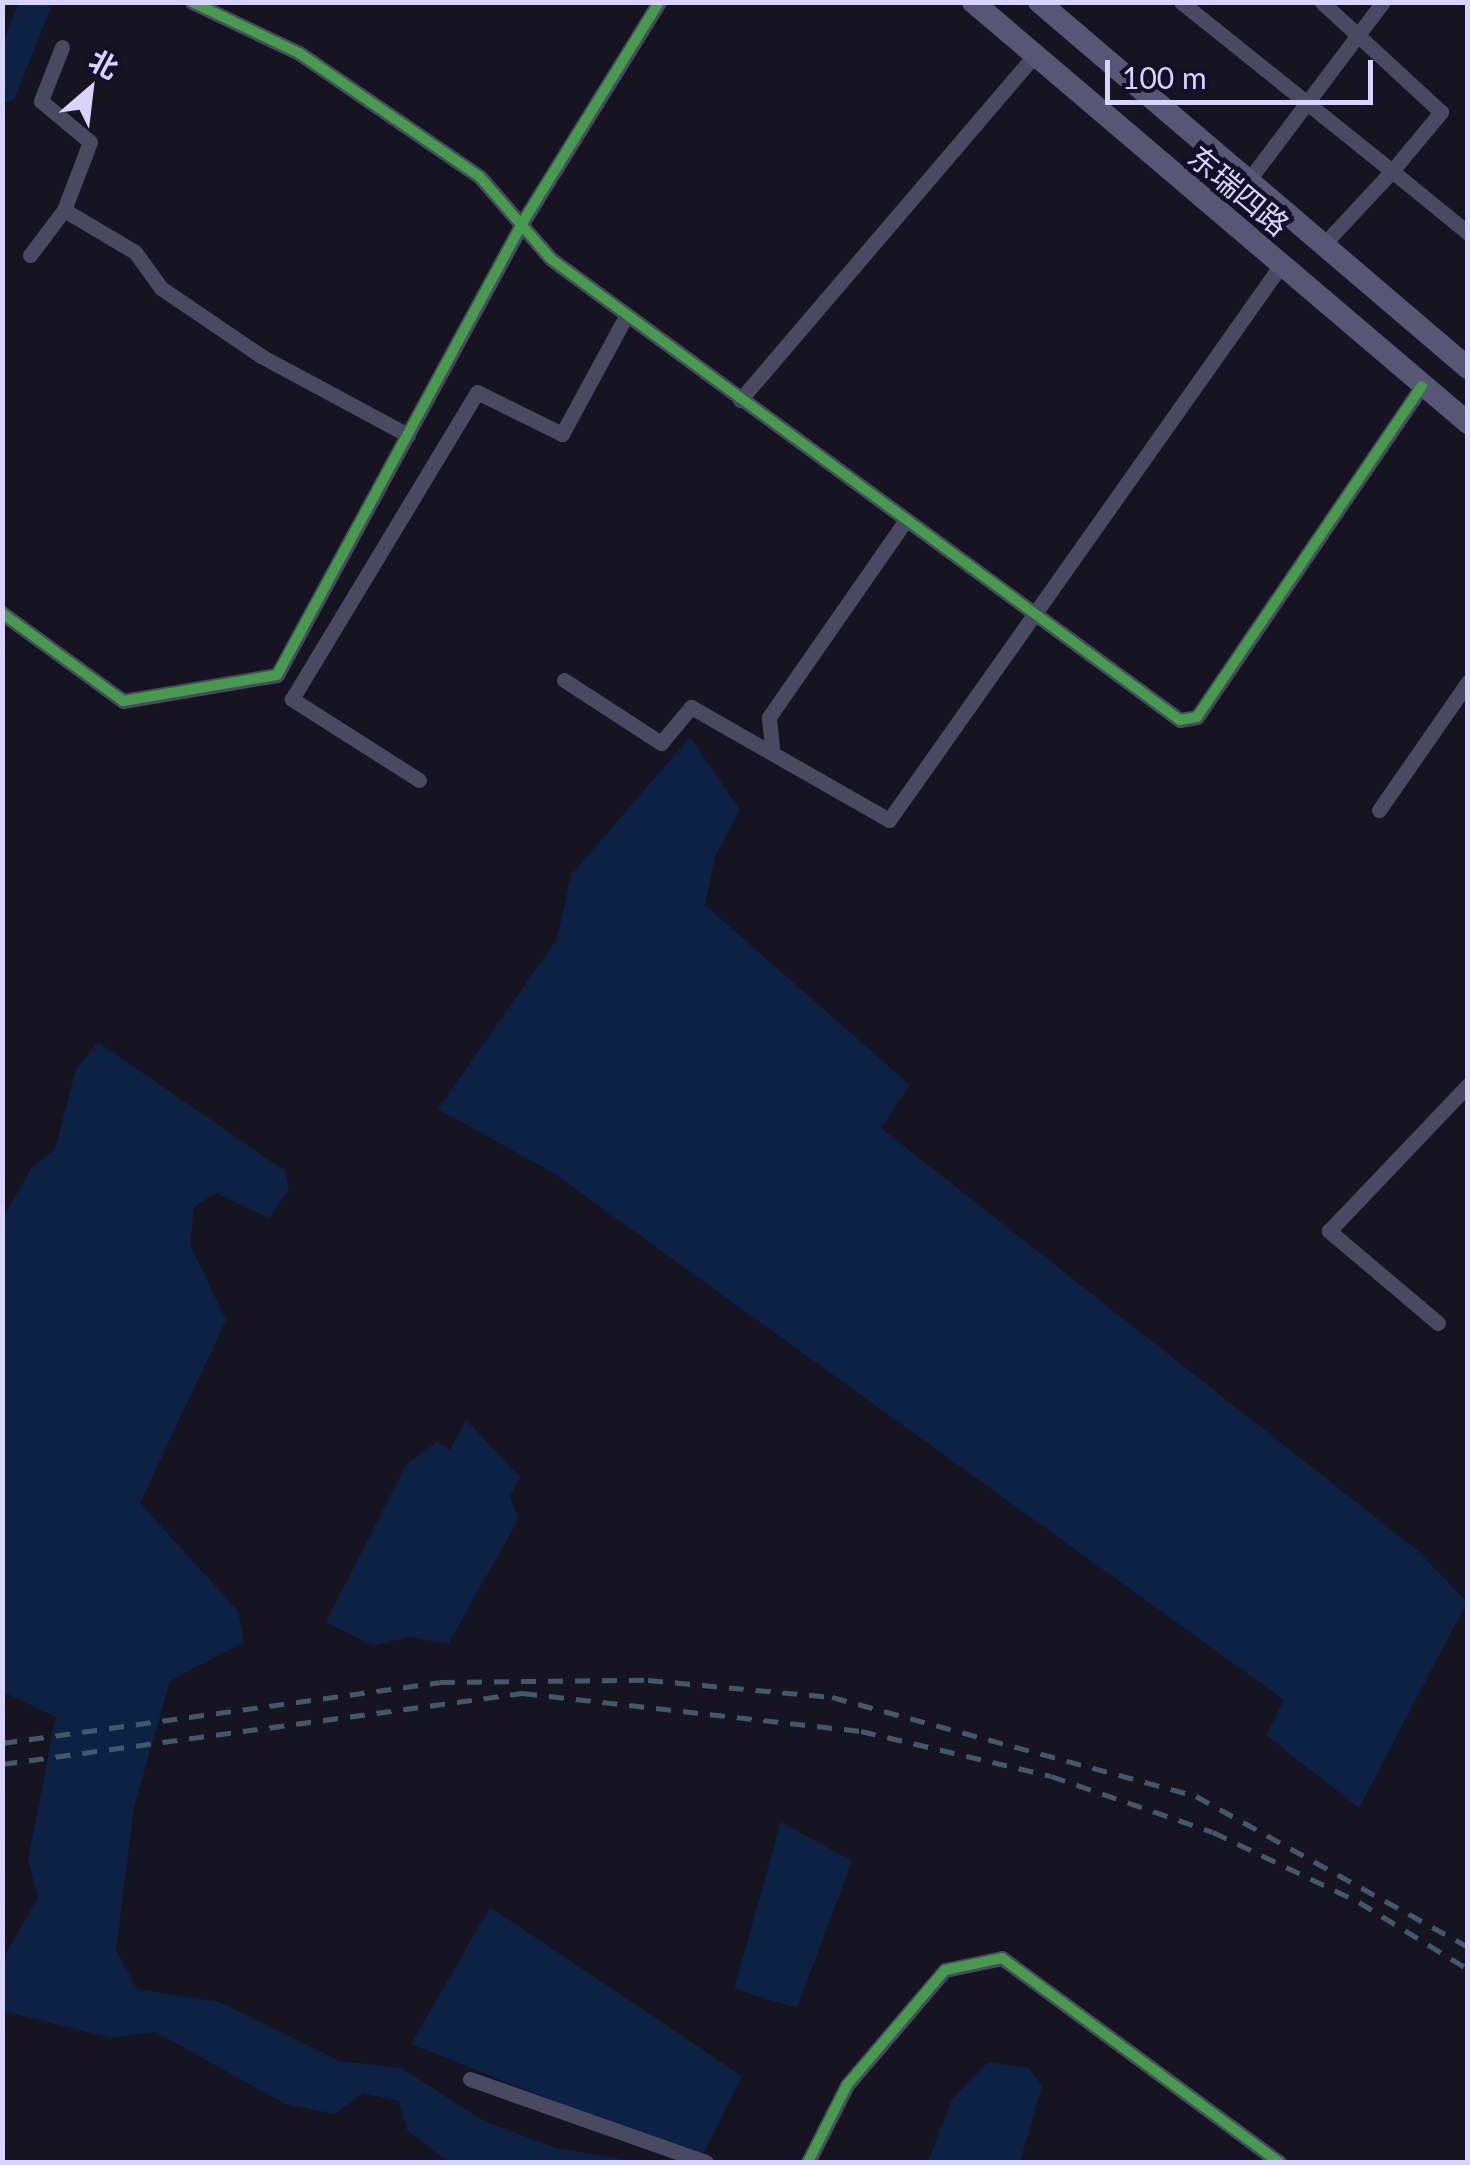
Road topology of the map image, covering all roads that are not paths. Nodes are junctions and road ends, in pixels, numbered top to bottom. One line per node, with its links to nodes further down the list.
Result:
1 (659, 2): 15 (street)
2 (973, 2): 10 (main road, 东瑞四路)
3 (1039, 2): 13 (main road, 东瑞四路)
4 (1322, 2): 8 (street)
5 (1383, 2): 8 (street)
6 (196, 3): 15 (street)
7 (1183, 3): 11 (street)
8 (1358, 32): 11 (street); 12 (street)
9 (62, 47): 14 (street)
10 (1035, 55): 19 (main road, 东瑞四路); 23 (street)
11 (1307, 102): 12 (street); 13 (street)
12 (1392, 171): 16 (street); 17 (street)
13 (1248, 181): 17 (main road, 东瑞四路)
14 (64, 210): 18 (street); 25 (street)
15 (524, 220): 20 (street); 25 (street)
16 (1468, 234)
17 (1323, 245): 21 (main road, 东瑞四路)
18 (30, 255)
19 (1281, 265): 22 (main road, 东瑞四路); 28 (street)
20 (626, 316): 23 (street); 32 (street)
21 (1466, 364)
22 (1422, 386): 24 (main road, 东瑞四路); 28 (street)
23 (740, 400): 26 (street)
24 (1468, 423)
25 (408, 434): 27 (street)
26 (904, 523): 28 (street); 31 (street)
27 (2, 613)
28 (1028, 616): 31 (street)
29 (564, 680): 31 (street)
30 (1468, 682): 33 (street)
31 (772, 746)
32 (419, 780)
33 (1379, 810)
34 (1468, 1084): 35 (street)
35 (1438, 1323)
36 (470, 2079): 37 (street)
37 (706, 2162)
38 (808, 2162): 39 (street)
39 (1279, 2162)

